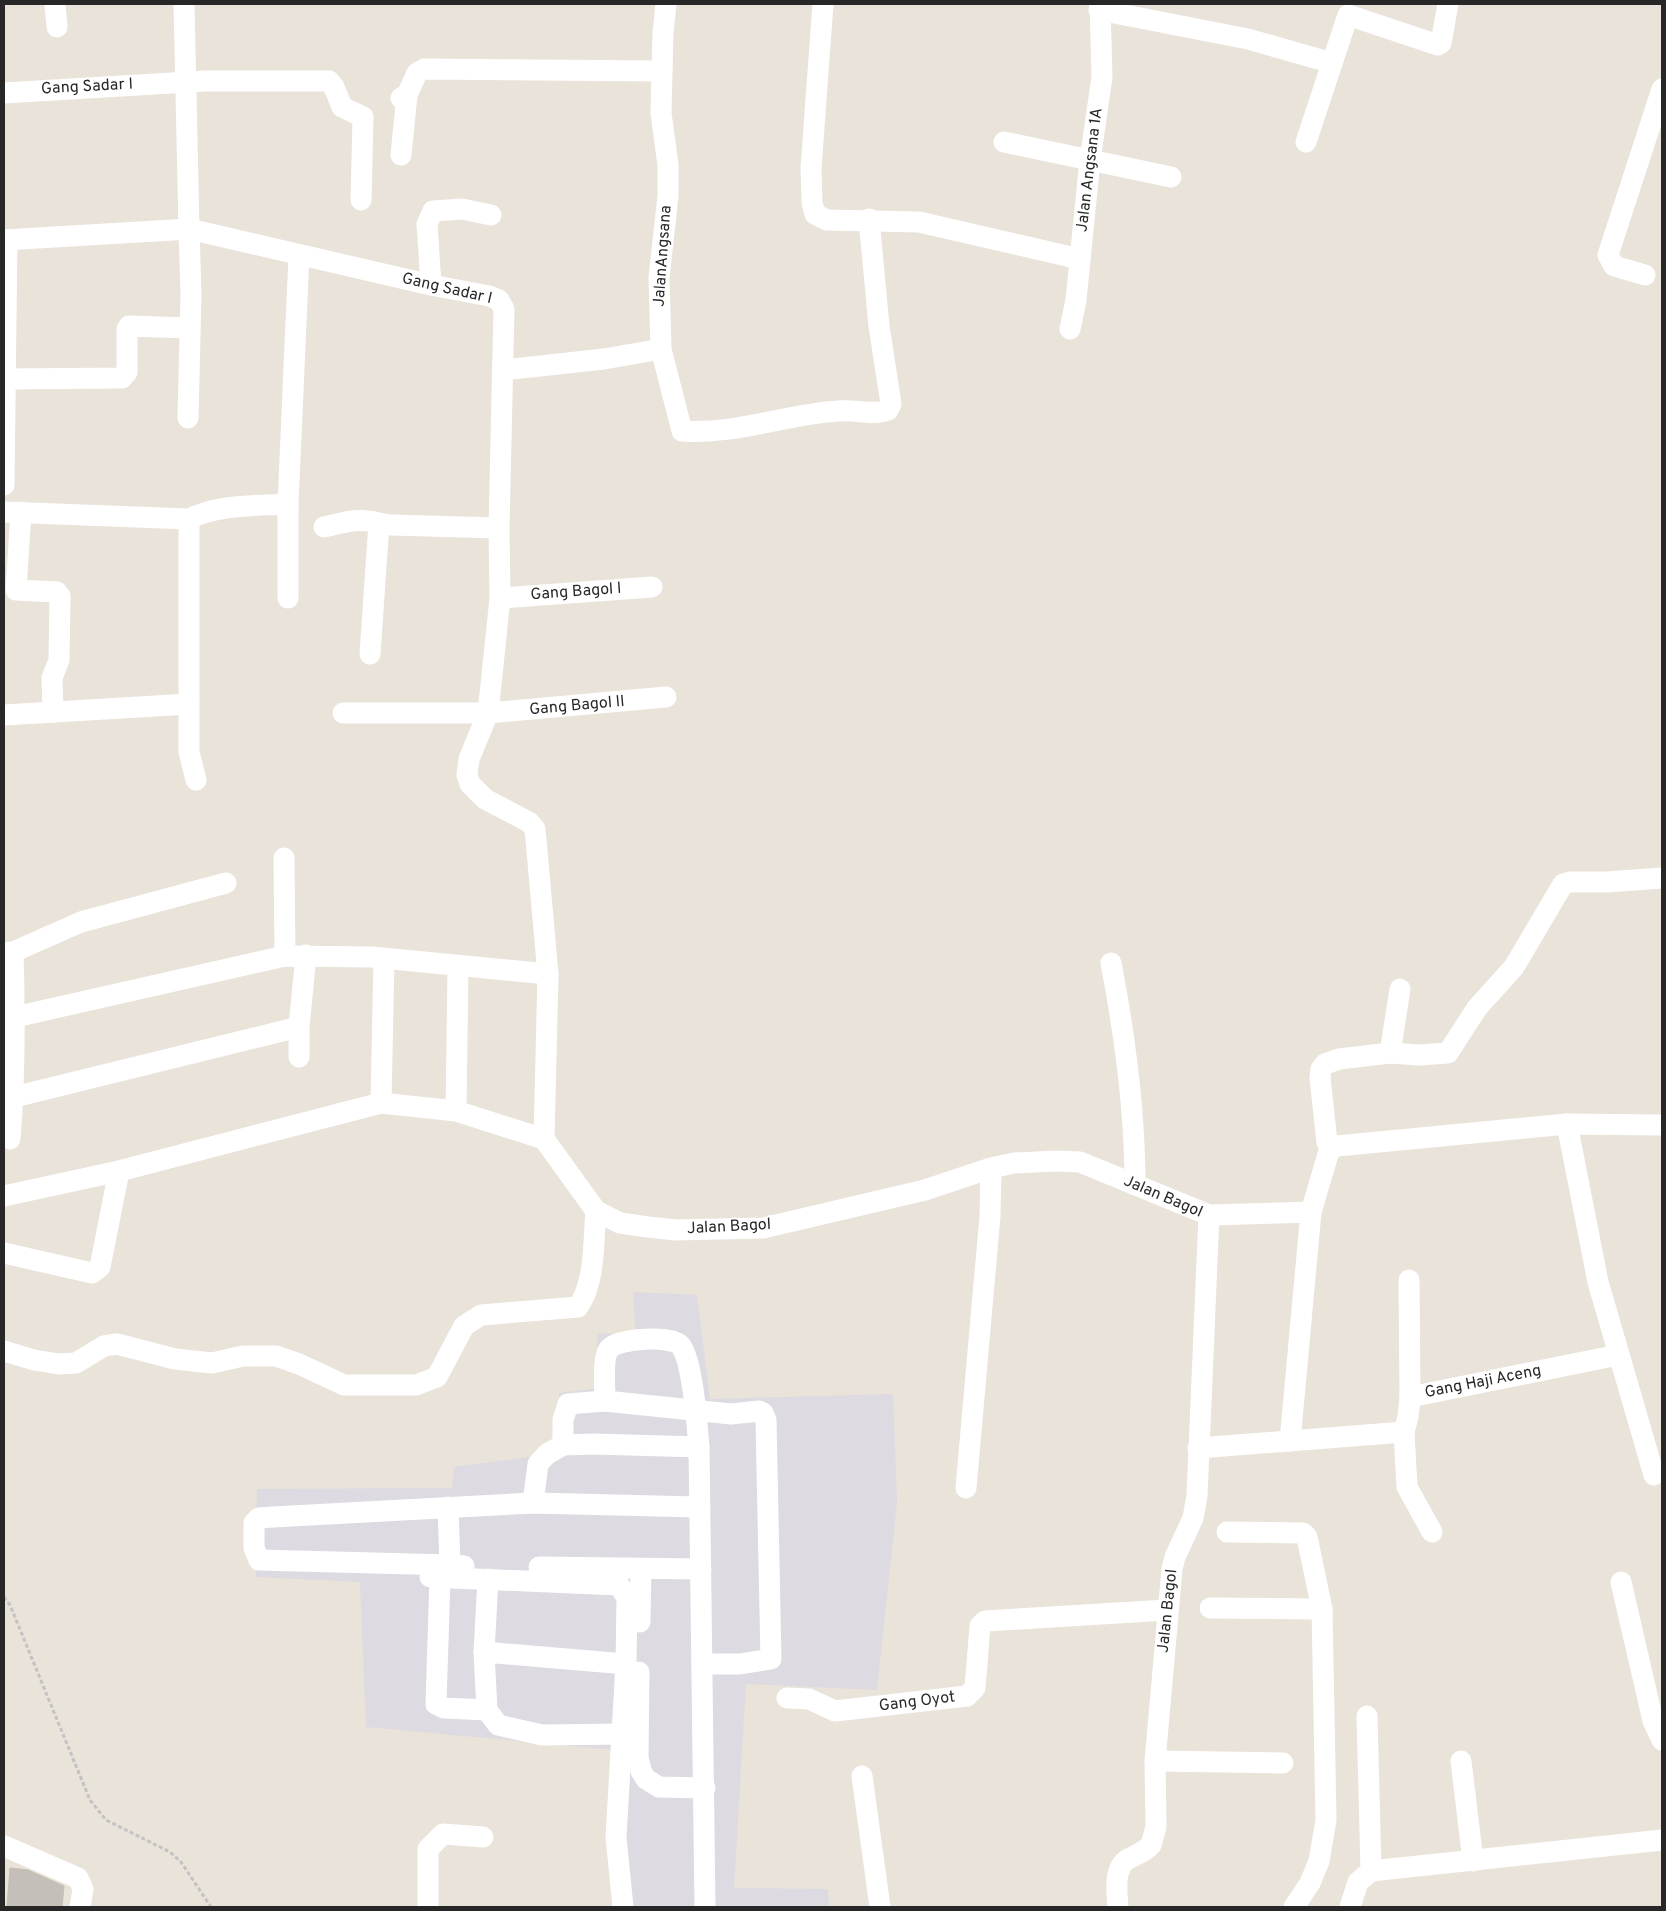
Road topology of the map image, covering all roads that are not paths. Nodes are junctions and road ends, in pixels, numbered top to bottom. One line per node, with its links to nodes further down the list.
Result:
1 (55, 4): 7 (street)
2 (184, 4): 10 (street)
3 (666, 4): 9 (street, JalanAngsana)
4 (823, 4): 20 (street)
5 (1448, 4): 8 (street)
6 (1099, 7): 8 (street, Jalan Angsana 1A); 16 (street, Jalan Angsana 1A)
7 (57, 27)
8 (1332, 63): 14 (street)
9 (662, 71): 15 (street); 29 (street, JalanAngsana)
10 (186, 82): 12 (street, Gang Sadar I); 18 (street, Gang Sadar I); 21 (street)
11 (1662, 89): 25 (street)
12 (4, 93)
13 (1004, 142): 16 (street)
14 (1306, 142)
15 (401, 155)
16 (1090, 160): 17 (street); 24 (street, Jalan Angsana 1A)
17 (1171, 176)
18 (361, 200)
19 (491, 215): 26 (street)
20 (869, 219): 24 (street); 29 (street, JalanAngsana)
21 (189, 229): 22 (street, Gang Sadar I); 23 (street, Gang Sadar I); 27 (street)
22 (5, 240): 31 (street)
23 (299, 255): 26 (street, Gang Sadar I); 34 (street)
24 (1080, 259): 28 (street, Jalan Angsana 1A)
25 (1644, 275)
26 (431, 285): 30 (street, Gang Sadar I)
27 (190, 328): 31 (street); 32 (street)
28 (1070, 329)
29 (661, 349): 30 (street)
30 (503, 370): 39 (street, Gang Sadar I)
31 (5, 379): 33 (street)
32 (188, 418)
33 (4, 485)
34 (288, 504): 36 (street); 41 (street)
35 (12, 512): 36 (street); 46 (street)
36 (189, 519): 45 (street)
37 (379, 523): 38 (street); 39 (street); 43 (street)
38 (324, 527)
39 (499, 528): 42 (street, Gang Sadar I)
40 (652, 587): 42 (street, Gang Bagol I)
41 (288, 598)
42 (500, 598): 48 (street, Gang Sadar I)
43 (370, 654)
44 (666, 697): 48 (street, Gang Bagol II)
45 (189, 704): 46 (street); 50 (street)
46 (53, 712): 49 (street)
47 (343, 713): 48 (street, Gang Bagol II)
48 (488, 713): 60 (street, Gang Sadar I)
49 (4, 715)
50 (196, 780)
51 (284, 858): 56 (street)
52 (1662, 878): 64 (street)
53 (226, 883): 54 (street)
54 (8, 952): 62 (street)
55 (306, 955): 56 (street); 57 (street); 63 (street)
56 (285, 956): 62 (street)
57 (384, 959): 59 (street); 67 (street)
58 (1111, 963): 76 (street)
59 (458, 966): 60 (street); 68 (street)
60 (548, 974): 72 (street)
61 (1400, 989): 64 (street)
62 (15, 1017): 66 (street)
63 (299, 1026): 65 (street); 66 (street)
64 (1390, 1053): 73 (street)
65 (298, 1057)
66 (14, 1097): 71 (street)
67 (381, 1103): 68 (street); 75 (street)
68 (456, 1111): 72 (street)
69 (1566, 1124): 70 (street); 73 (street); 84 (street)
70 (1662, 1125)
71 (10, 1139)
72 (544, 1139): 78 (street, Jalan Bagol)
73 (1330, 1149): 79 (street)
74 (991, 1168): 76 (street, Jalan Bagol); 78 (street, Jalan Bagol); 94 (street)
75 (119, 1171): 77 (street); 81 (street)
76 (1135, 1185): 80 (street, Jalan Bagol)
77 (4, 1196)
78 (596, 1211): 83 (street)
79 (1311, 1212): 80 (street); 89 (street)
80 (1209, 1215): 92 (street, Jalan Bagol)
81 (4, 1253)
82 (1409, 1280): 85 (street)
83 (4, 1351)
84 (1618, 1355): 85 (street, Gang Haji Aceng); 93 (street)
85 (1410, 1397): 88 (street, Gang Haji Aceng)
86 (605, 1401): 87 (street); 87 (street); 90 (street)
87 (696, 1411): 91 (street); 111 (street)
88 (1404, 1432): 89 (street); 99 (street, Gang Haji Aceng)
89 (1290, 1441): 92 (street)
90 (563, 1445): 91 (street); 95 (street)
91 (699, 1447): 97 (street)
92 (1198, 1448): 107 (street, Jalan Bagol)
93 (1654, 1475)
94 (966, 1488)
95 (533, 1503): 96 (street); 97 (street)
96 (448, 1507): 102 (street); 102 (street)
97 (699, 1507): 101 (street)
98 (1227, 1532): 108 (street)
99 (1432, 1532)
100 (641, 1569): 101 (street); 102 (street); 121 (street)
101 (700, 1569): 111 (street)
102 (445, 1571): 103 (street); 104 (street); 113 (street)
103 (362, 1576)
104 (488, 1578): 109 (street); 110 (street)
105 (1621, 1582): 116 (street)
106 (1210, 1608): 108 (street)
107 (1167, 1610): 112 (street, Gang Oyot); 117 (street, Jalan Bagol)
108 (1322, 1610): 133 (street)
109 (484, 1652): 110 (street); 113 (street)
110 (626, 1664): 115 (street)
111 (704, 1664): 121 (street)
112 (786, 1698)
113 (487, 1710): 115 (street)
114 (1367, 1716): 126 (street)
115 (622, 1734): 129 (street)
116 (1662, 1740)
117 (1155, 1761): 119 (street); 132 (street, Jalan Bagol)
118 (1461, 1761): 125 (street)
119 (1284, 1763)
120 (862, 1776): 131 (street)
121 (705, 1788): 130 (street)
122 (483, 1837): 128 (street)
123 (1662, 1840): 125 (street)
124 (4, 1846): 127 (street)
125 (1473, 1861): 126 (street)
126 (1371, 1871): 134 (street)
127 (80, 1907)
128 (428, 1907)
129 (623, 1907)
130 (705, 1907)
131 (880, 1907)
132 (1118, 1907)
133 (1294, 1907)
134 (1350, 1907)

